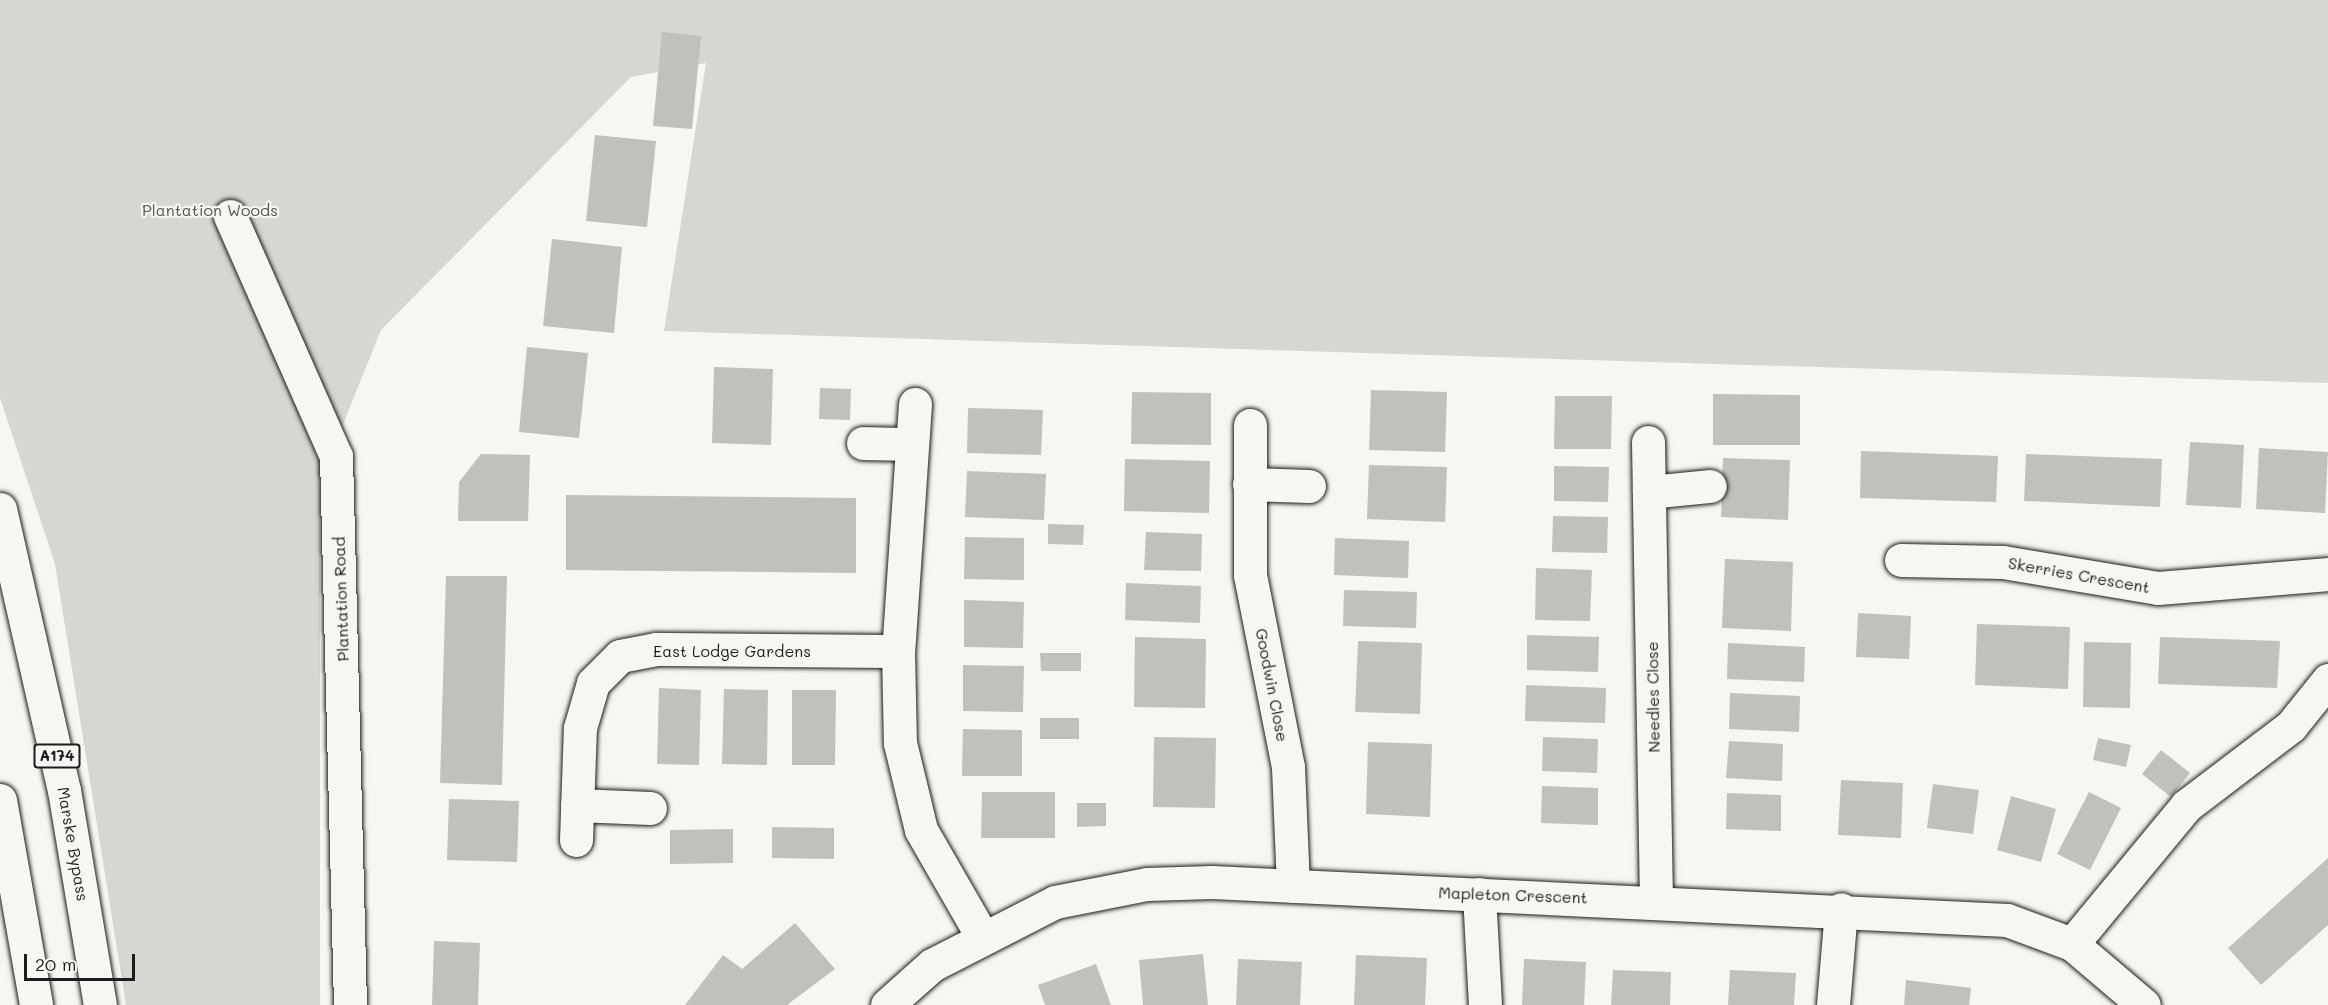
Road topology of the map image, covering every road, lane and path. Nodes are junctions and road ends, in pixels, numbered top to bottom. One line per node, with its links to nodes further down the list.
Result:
1 (230, 216): 28 (street, Plantation Road)
2 (915, 405): 6 (street)
3 (1250, 425): 7 (street, Goodwin Close)
4 (1648, 442): 10 (street, Needles Close)
5 (862, 443): 6 (street)
6 (912, 444): 14 (street)
7 (1250, 484): 8 (street); 20 (street, Goodwin Close)
8 (1309, 486)
9 (1710, 486): 10 (street)
10 (1649, 492): 22 (street, Needles Close)
11 (0, 509): 27 (street, Marske Bypass / A174)
12 (1901, 560): 13 (street, Skerries Crescent)
13 (2328, 574)
14 (898, 651): 17 (street, East Lodge Gardens); 24 (street)
15 (2328, 680): 25 (street)
16 (0, 800): 26 (street)
17 (577, 805): 18 (street); 19 (street, East Lodge Gardens)
18 (650, 808)
19 (576, 840)
20 (1293, 886): 21 (street, Mapleton Crescent); 24 (street, Mapleton Crescent)
21 (1479, 894): 22 (street, Mapleton Crescent); 30 (street)
22 (1656, 901): 23 (street, Mapleton Crescent)
23 (1841, 909): 25 (street, Mapleton Crescent); 31 (street)
24 (982, 936): 29 (street, Mapleton Crescent)
25 (2072, 944): 32 (street, Mapleton Crescent)
26 (36, 1005)
27 (100, 1005)
28 (350, 1005)
29 (887, 1005)
30 (1485, 1005)
31 (1833, 1005)
32 (2144, 1005)

